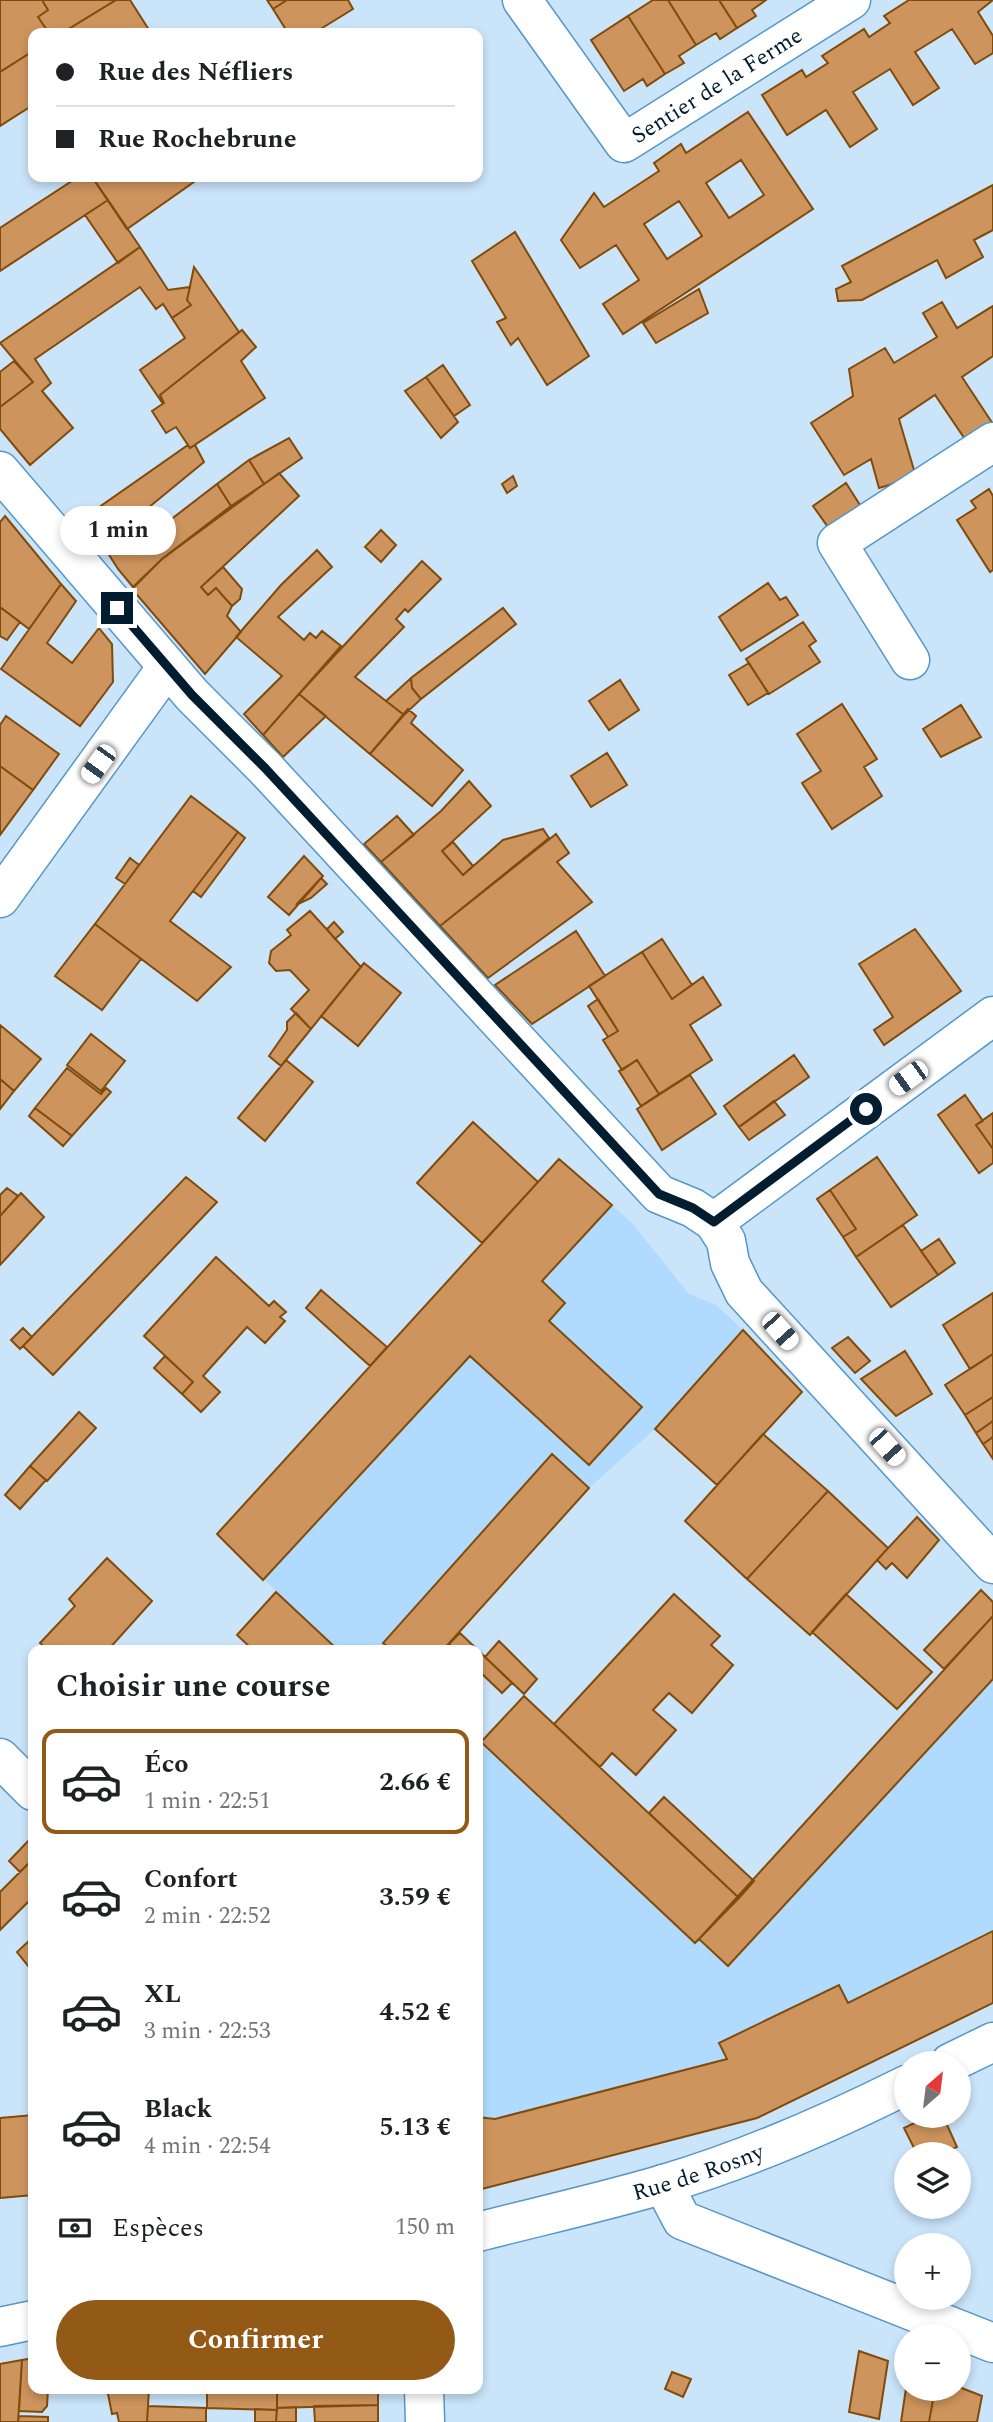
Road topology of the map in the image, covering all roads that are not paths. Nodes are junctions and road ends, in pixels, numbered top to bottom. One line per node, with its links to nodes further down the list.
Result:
1 (522, 0): 2 (street, Sentier de la Ferme)
2 (851, 0)
3 (993, 442): 5 (street)
4 (0, 471): 6 (street)
5 (910, 660)
6 (167, 667): 7 (street); 9 (street)
7 (0, 898)
8 (993, 1016): 9 (street)
9 (714, 1222): 10 (street)
10 (993, 1564)
11 (0, 1758): 12 (street)
12 (28, 1786)
13 (993, 2042): 14 (street)
14 (971, 2053)
15 (894, 2091): 16 (street, Rue de Rosny)
16 (663, 2184): 17 (street, Rue de Rosny); 20 (street)
17 (483, 2231)
18 (28, 2321): 19 (street)
19 (0, 2327)
20 (993, 2343)
21 (424, 2394): 22 (street)
22 (425, 2422)

